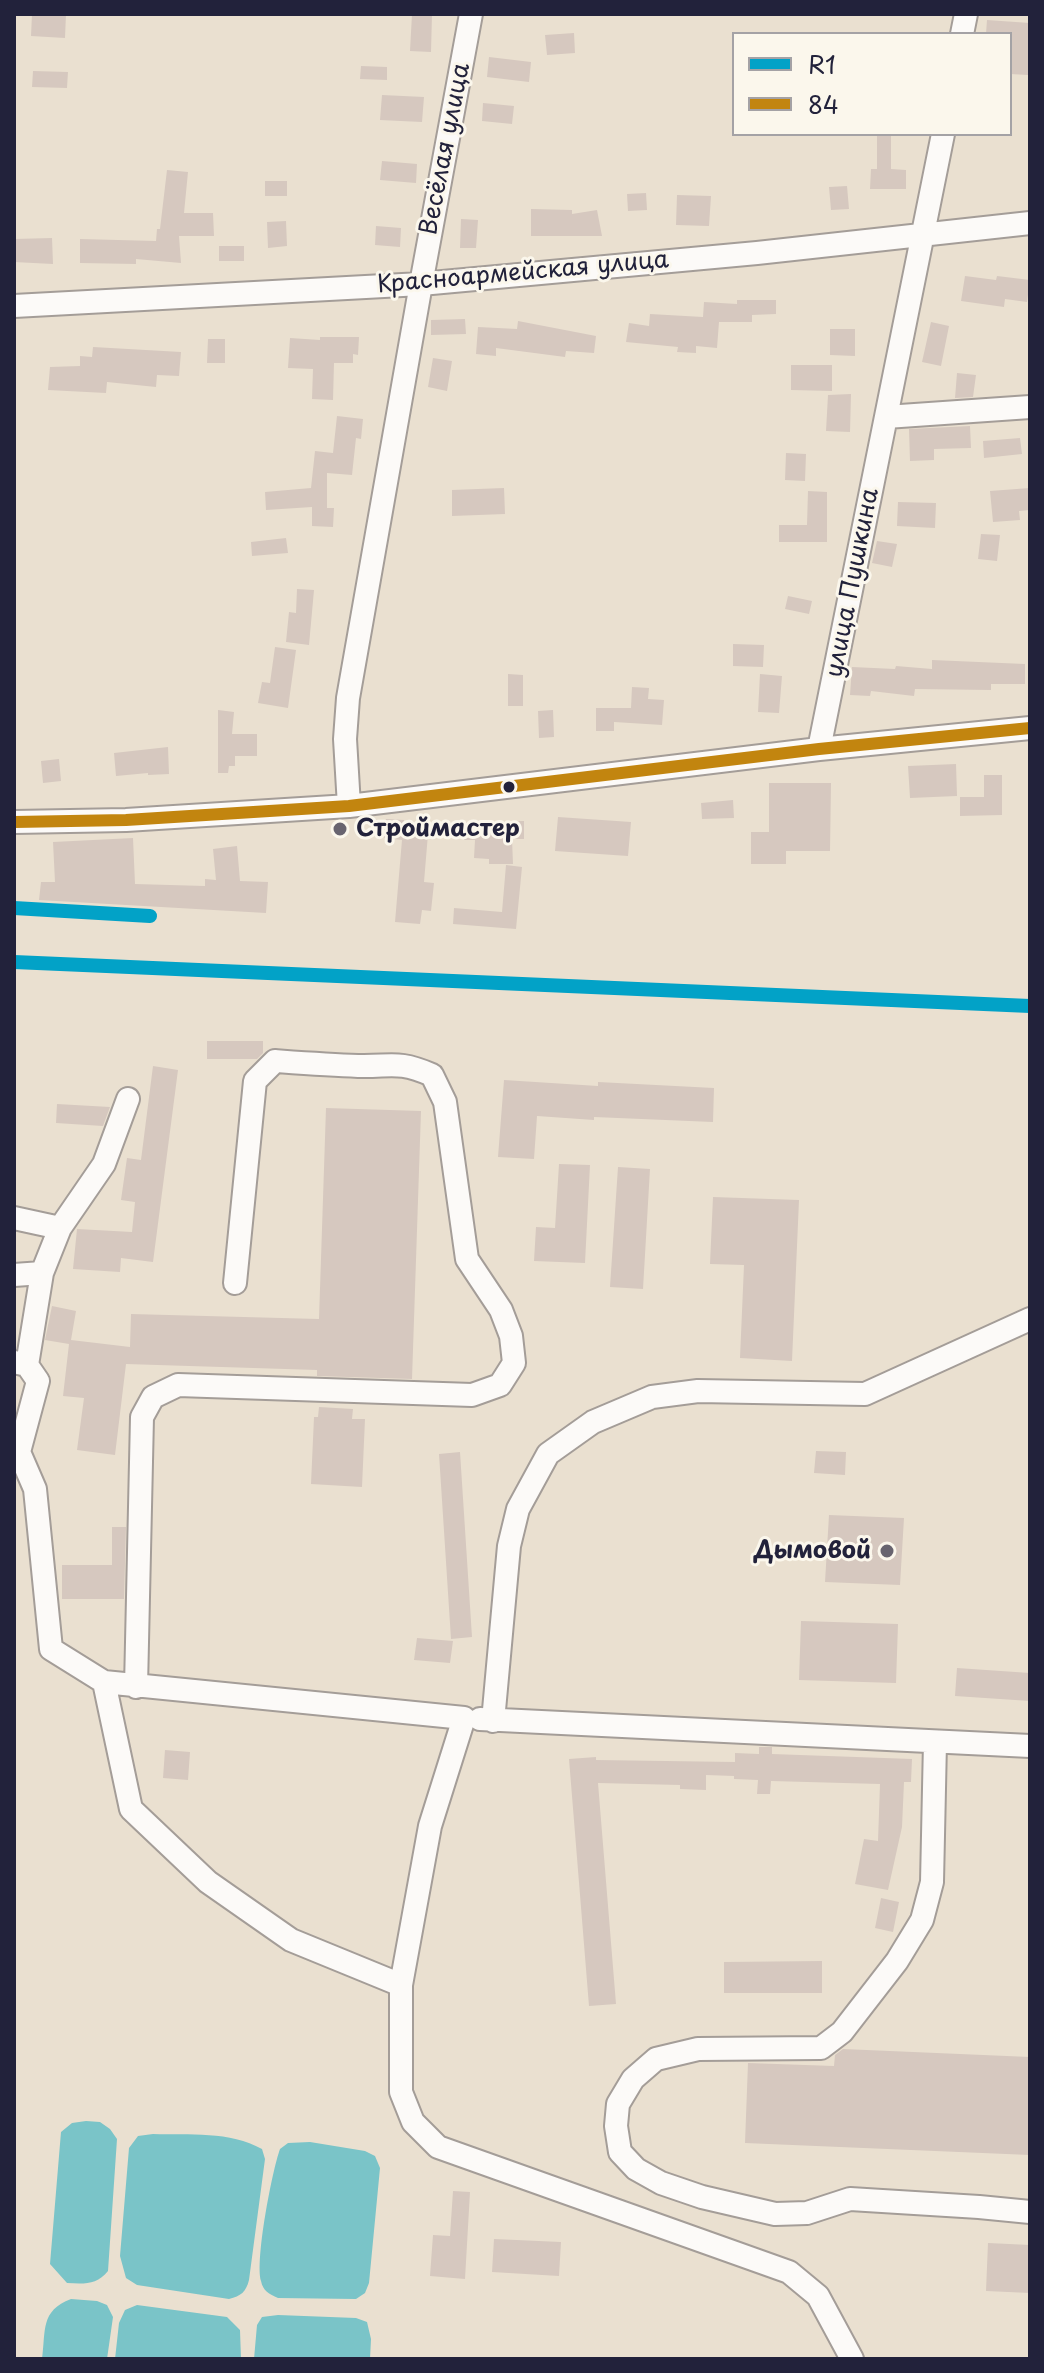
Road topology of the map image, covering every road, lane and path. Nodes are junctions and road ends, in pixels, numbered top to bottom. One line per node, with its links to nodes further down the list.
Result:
1 (471, 14): 5 (street, Весёлая улица)
2 (943, 136): 4 (street, улица Пушкина)
3 (1030, 223): 4 (street, Красноармейская улица)
4 (924, 234): 5 (street, Красноармейская улица); 8 (street, улица Пушкина)
5 (421, 284): 6 (street, Красноармейская улица); 11 (street, Весёлая улица)
6 (14, 306)
7 (1030, 407): 8 (street)
8 (886, 417): 10 (street, улица Пушкина)
9 (1030, 728): 10 (street)
10 (819, 749): 11 (street)
11 (349, 806): 12 (street)
12 (14, 822)
13 (128, 1099): 15 (street)
14 (14, 1218): 15 (street)
15 (60, 1228): 16 (street)
16 (42, 1273): 17 (street); 20 (street)
17 (14, 1275)
18 (235, 1283): 23 (street)
19 (1030, 1319): 25 (street)
20 (20, 1363): 21 (street)
21 (16, 1450): 22 (street)
22 (104, 1682): 23 (street); 28 (street)
23 (136, 1687): 24 (street)
24 (464, 1718): 25 (street); 28 (street)
25 (493, 1721): 26 (street)
26 (935, 1742): 27 (street); 29 (street)
27 (1030, 1746)
28 (401, 1985): 30 (street)
29 (1030, 2212)
30 (852, 2359)

